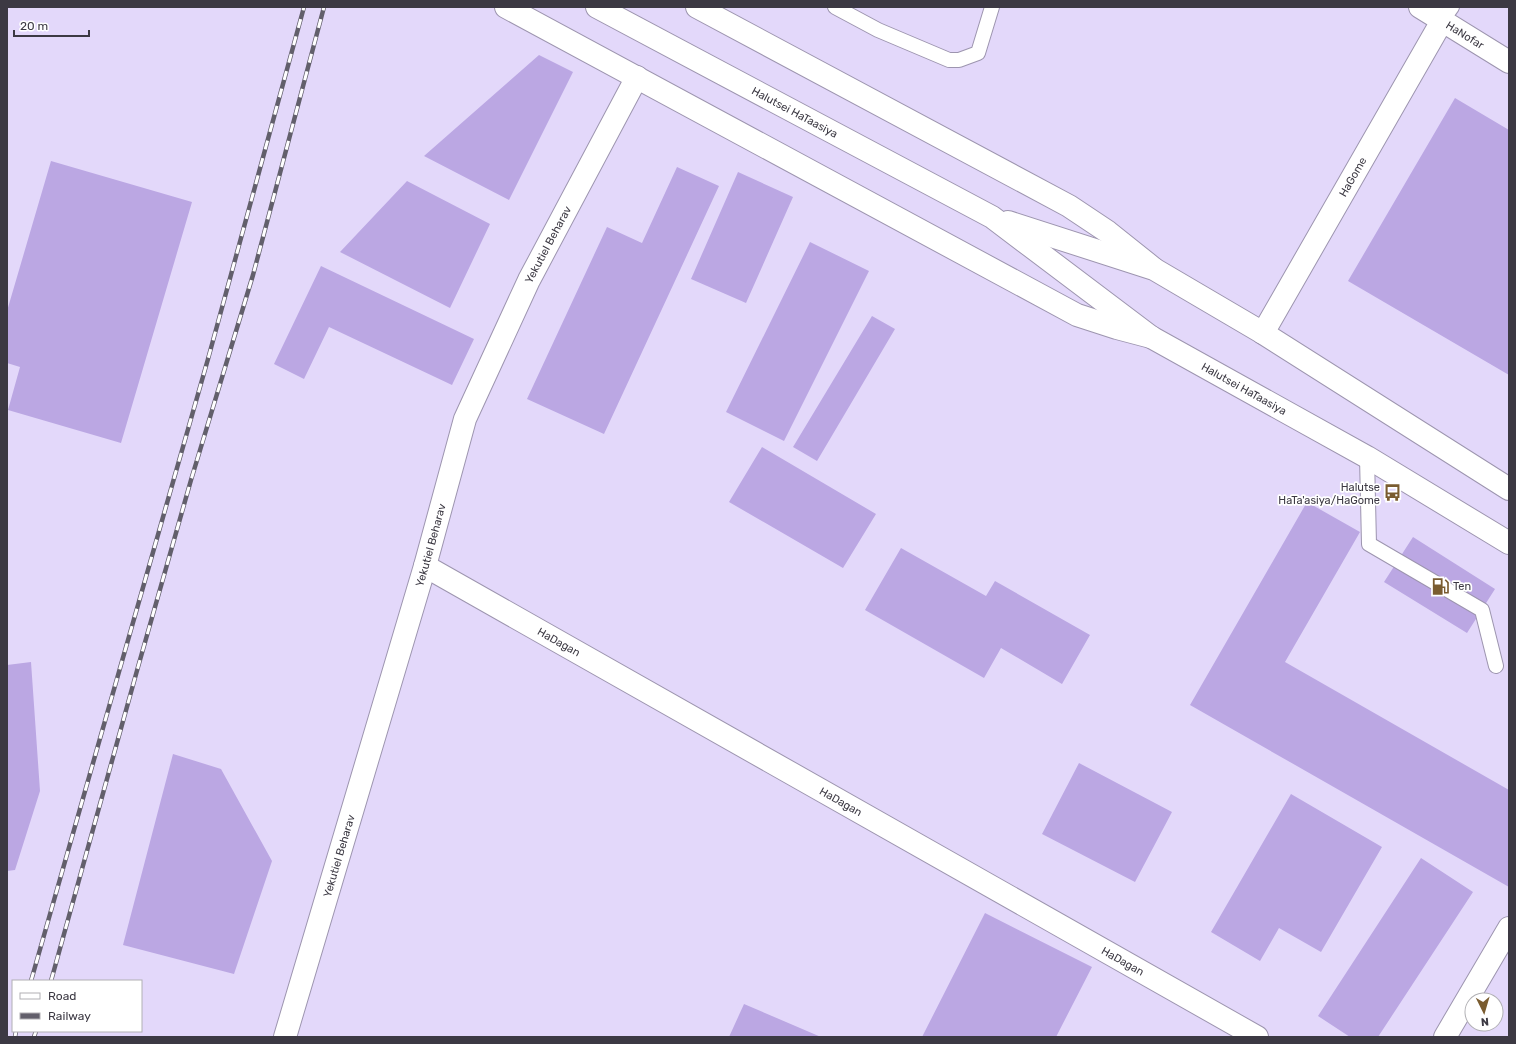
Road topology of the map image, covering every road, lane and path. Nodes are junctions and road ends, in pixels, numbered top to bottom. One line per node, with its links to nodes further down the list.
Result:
1 (506, 7): 9 (street)
2 (597, 7): 10 (street, Halutsei HaTaasiya)
3 (697, 7): 11 (street)
4 (835, 7): 5 (lane)
5 (992, 7)
6 (1420, 7): 7 (street, HaNofar)
7 (1447, 14): 8 (street, HaNofar); 12 (street, HaGome)
8 (1509, 62)
9 (638, 77): 13 (street); 17 (street, Yekutiel Beharav)
10 (992, 217): 11 (street, Halutsei HaTaasiya); 13 (street, Halutsei HaTaasiya)
11 (1154, 269): 12 (street, Halutsei HaTaasiya)
12 (1263, 333): 15 (street, Halutsei HaTaasiya)
13 (1151, 337): 14 (street, Halutsei HaTaasiya)
14 (1367, 457): 16 (street, Halutsei HaTaasiya); 18 (lane)
15 (1509, 489)
16 (1509, 543)
17 (425, 566): 20 (street, Yekutiel Beharav); 21 (street, HaDagan)
18 (1496, 666)
19 (1509, 928): 22 (street)
20 (285, 1037)
21 (1258, 1037)
22 (1445, 1037)

